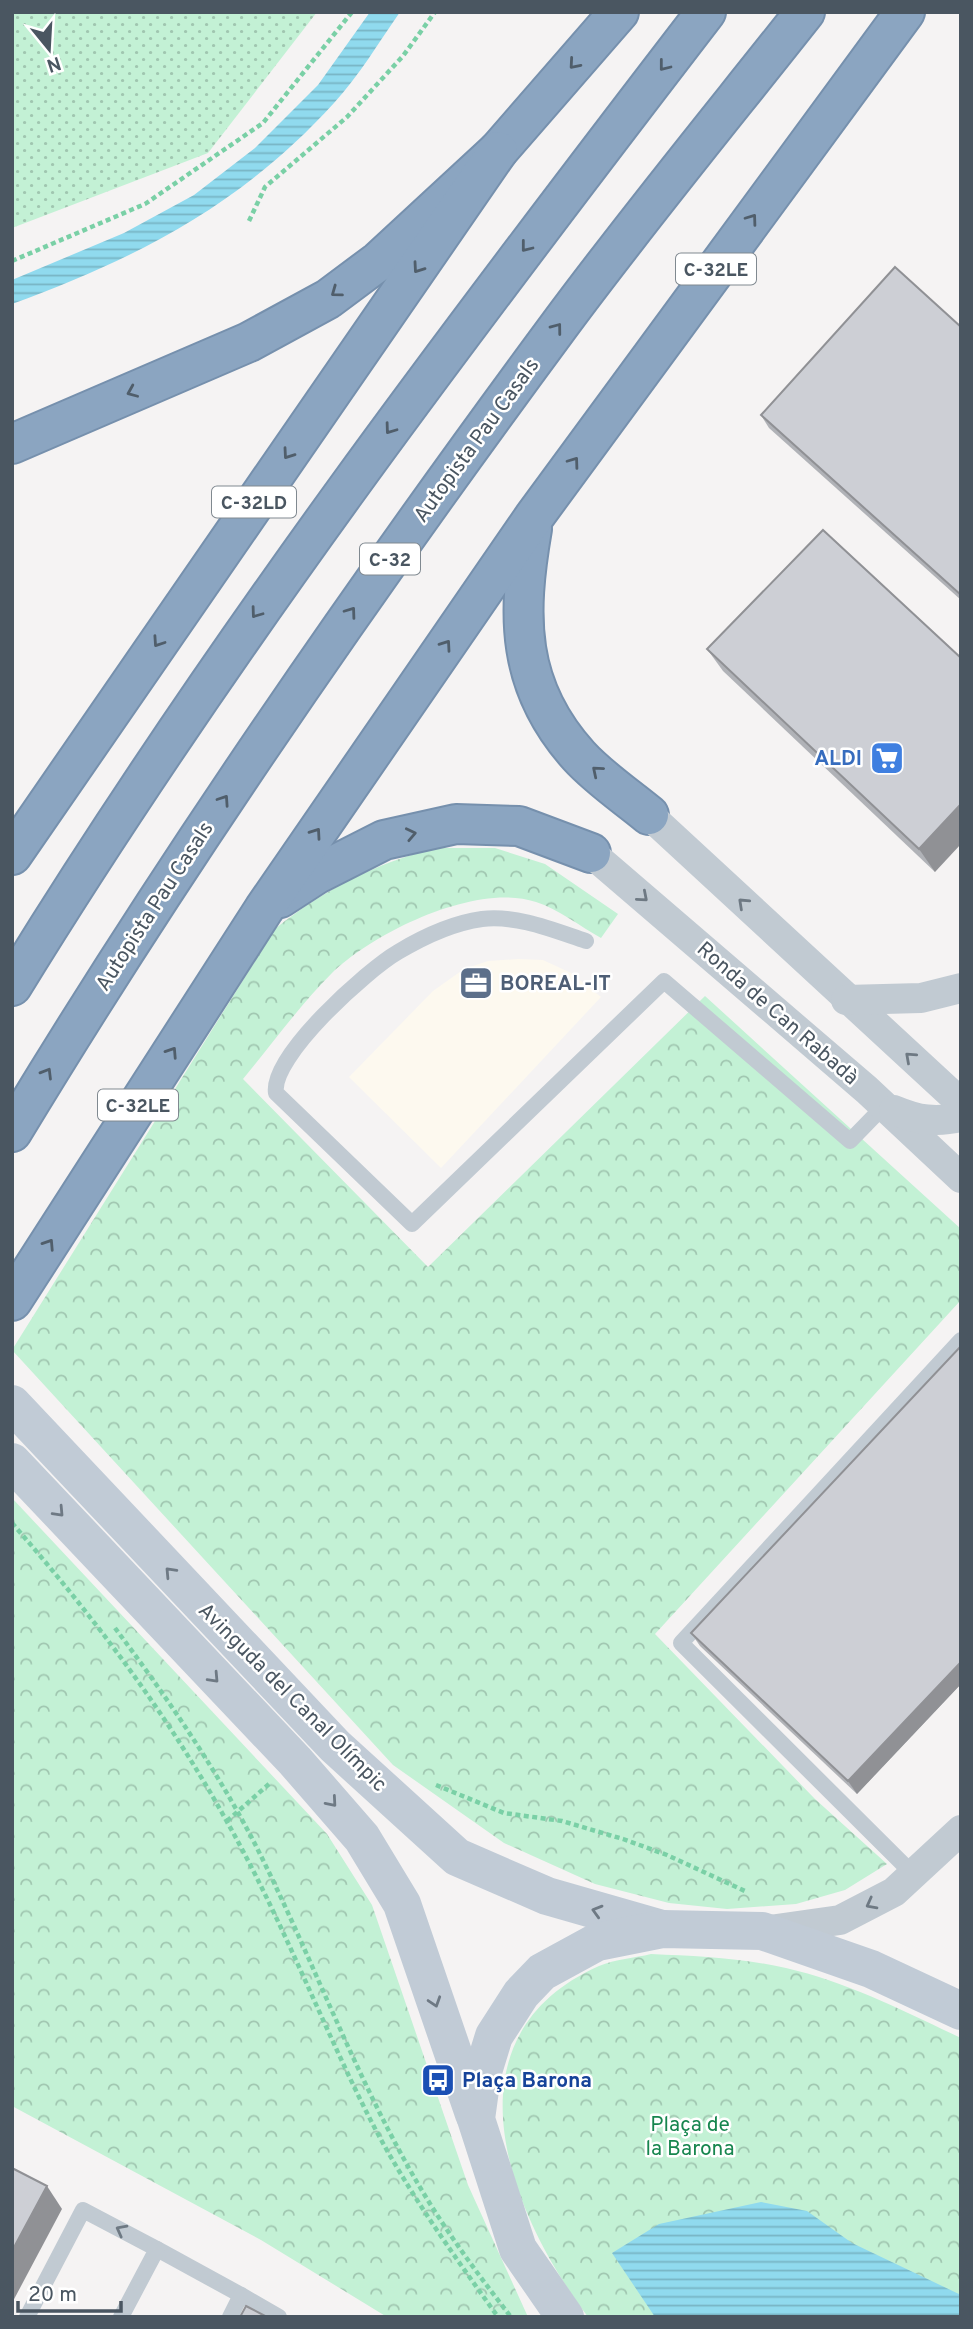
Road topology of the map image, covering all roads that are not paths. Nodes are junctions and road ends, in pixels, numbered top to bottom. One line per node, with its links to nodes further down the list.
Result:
1 (619, 12): 5 (highway, C-32LD, one-way to 5)
2 (706, 12): 13 (highway, one-way to 13)
3 (805, 12): 19 (highway, Autopista Pau Casals / C-32, one-way to 3)
4 (905, 12): 7 (highway, C-32LE, one-way to 4)
5 (498, 151): 6 (highway, one-way to 6); 10 (highway, C-32LD, one-way to 10)
6 (12, 444)
7 (534, 517): 8 (highway, one-way to 7); 11 (highway, C-32LE, one-way to 7)
8 (649, 815): 15 (street, one-way to 8)
9 (591, 853): 11 (highway, one-way to 9); 17 (street, Ronda de Can Rabadà, one-way to 17)
10 (12, 855)
11 (264, 909): 21 (highway, C-32LE, one-way to 11)
12 (586, 941): 17 (lane)
13 (12, 986)
14 (961, 988): 15 (street)
15 (846, 1000): 16 (street, one-way to 15)
16 (961, 1103)
17 (884, 1106): 18 (street); 20 (street, Ronda de Can Rabadà)
18 (961, 1117)
19 (12, 1132)
20 (961, 1178)
21 (12, 1301)
22 (961, 1340): 26 (lane)
23 (22, 1414): 28 (street, Avinguda del Canal Olímpic, one-way to 23)
24 (12, 1462): 30 (street, Avinguda del Canal Olímpic, one-way to 30)
25 (961, 1830): 26 (street)
26 (914, 1875): 27 (street, one-way to 27)
27 (760, 1913): 28 (street); 29 (street)
28 (662, 1930): 30 (street)
29 (961, 2011)
30 (476, 2119): 37 (street)
31 (157, 2249): 32 (lane); 33 (lane, one-way to 33); 34 (lane)
32 (241, 2295): 35 (lane); 36 (lane)
33 (27, 2317)
34 (121, 2317)
35 (230, 2317)
36 (279, 2317)
37 (565, 2317)

